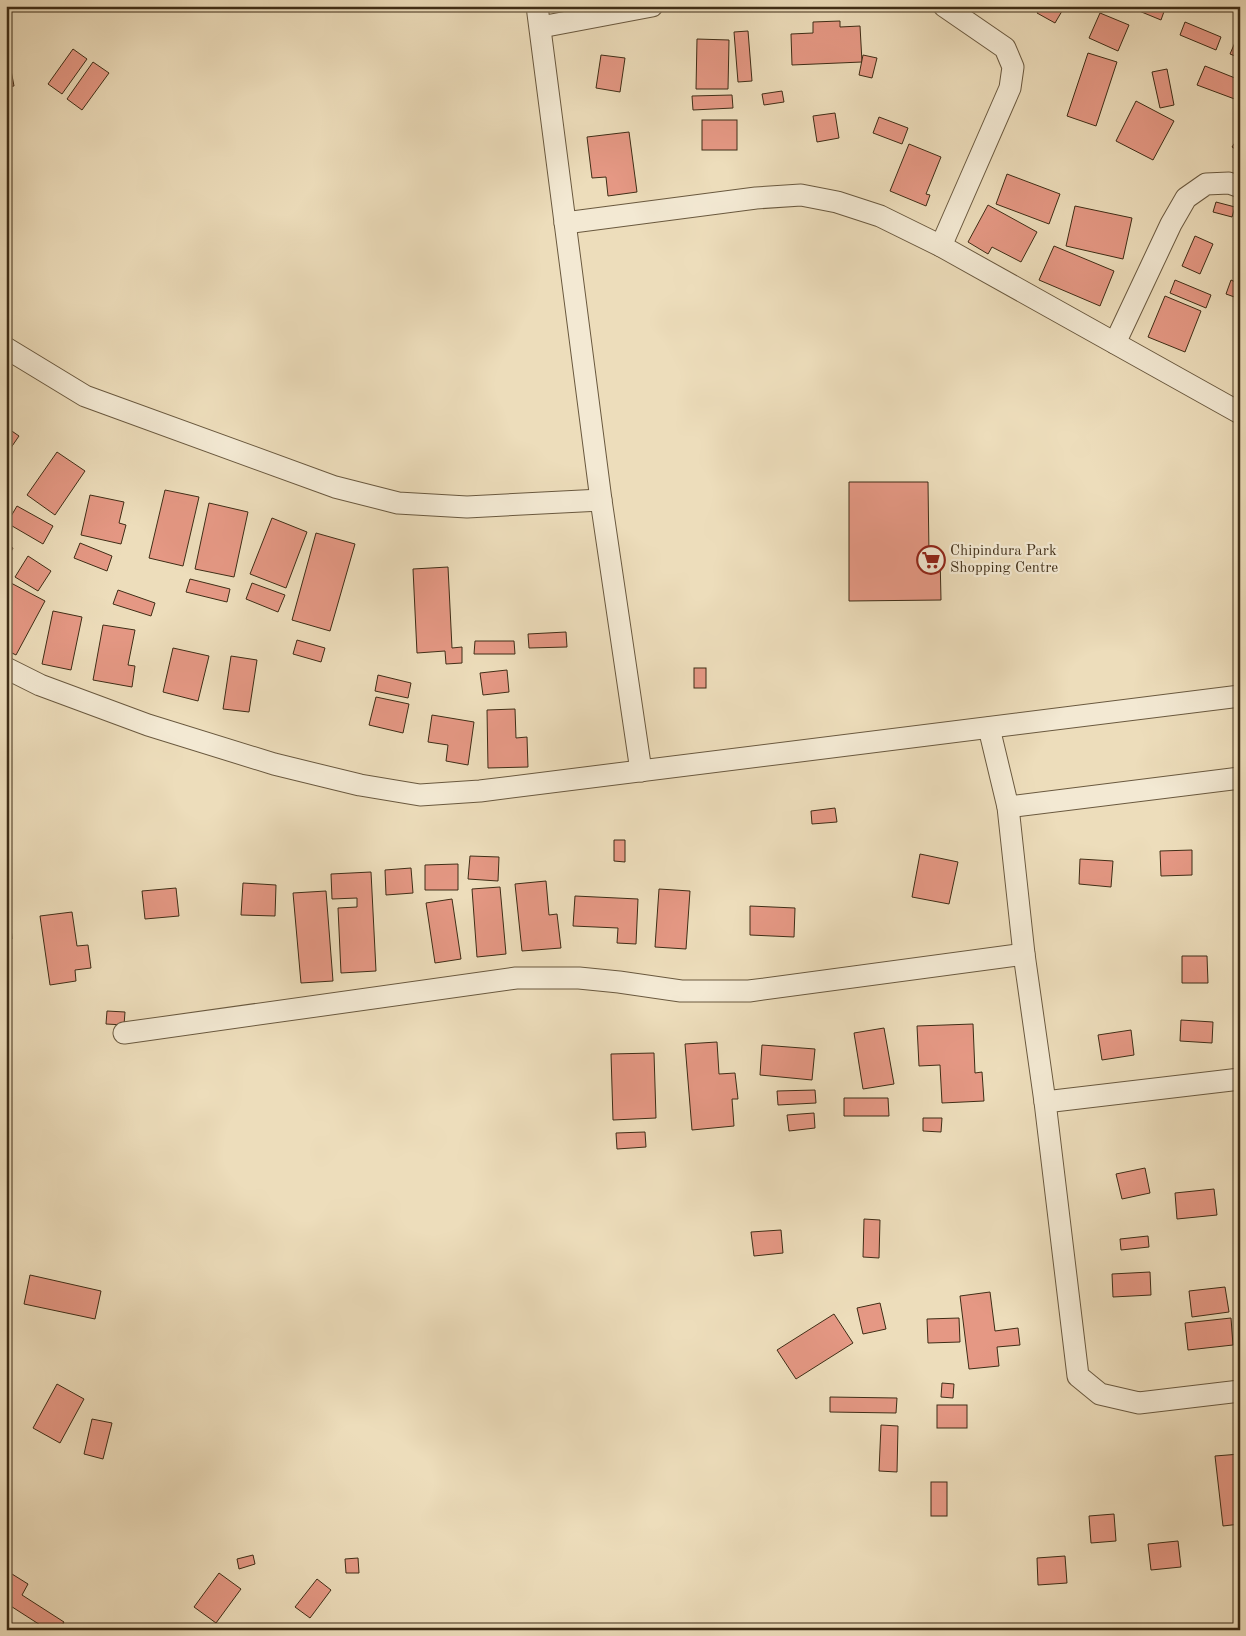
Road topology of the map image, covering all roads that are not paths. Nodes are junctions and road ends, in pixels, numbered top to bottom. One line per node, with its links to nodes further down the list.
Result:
1 (537, 6): 4 (street)
2 (652, 6): 4 (street)
3 (944, 6): 7 (street)
4 (541, 28): 6 (street)
5 (1240, 187): 8 (street)
6 (565, 223): 7 (street); 11 (street)
7 (941, 246): 8 (street)
8 (1115, 343): 10 (street)
9 (6, 348): 11 (street)
10 (1240, 413)
11 (601, 500): 15 (street)
12 (6, 668): 15 (street)
13 (1240, 696): 14 (street)
14 (989, 728): 15 (street); 17 (street)
15 (641, 771)
16 (1240, 778): 17 (street)
17 (1008, 808): 18 (street)
18 (1024, 954): 19 (street); 21 (street)
19 (124, 1033)
20 (1240, 1079): 21 (street)
21 (1045, 1102): 22 (street)
22 (1240, 1391)

